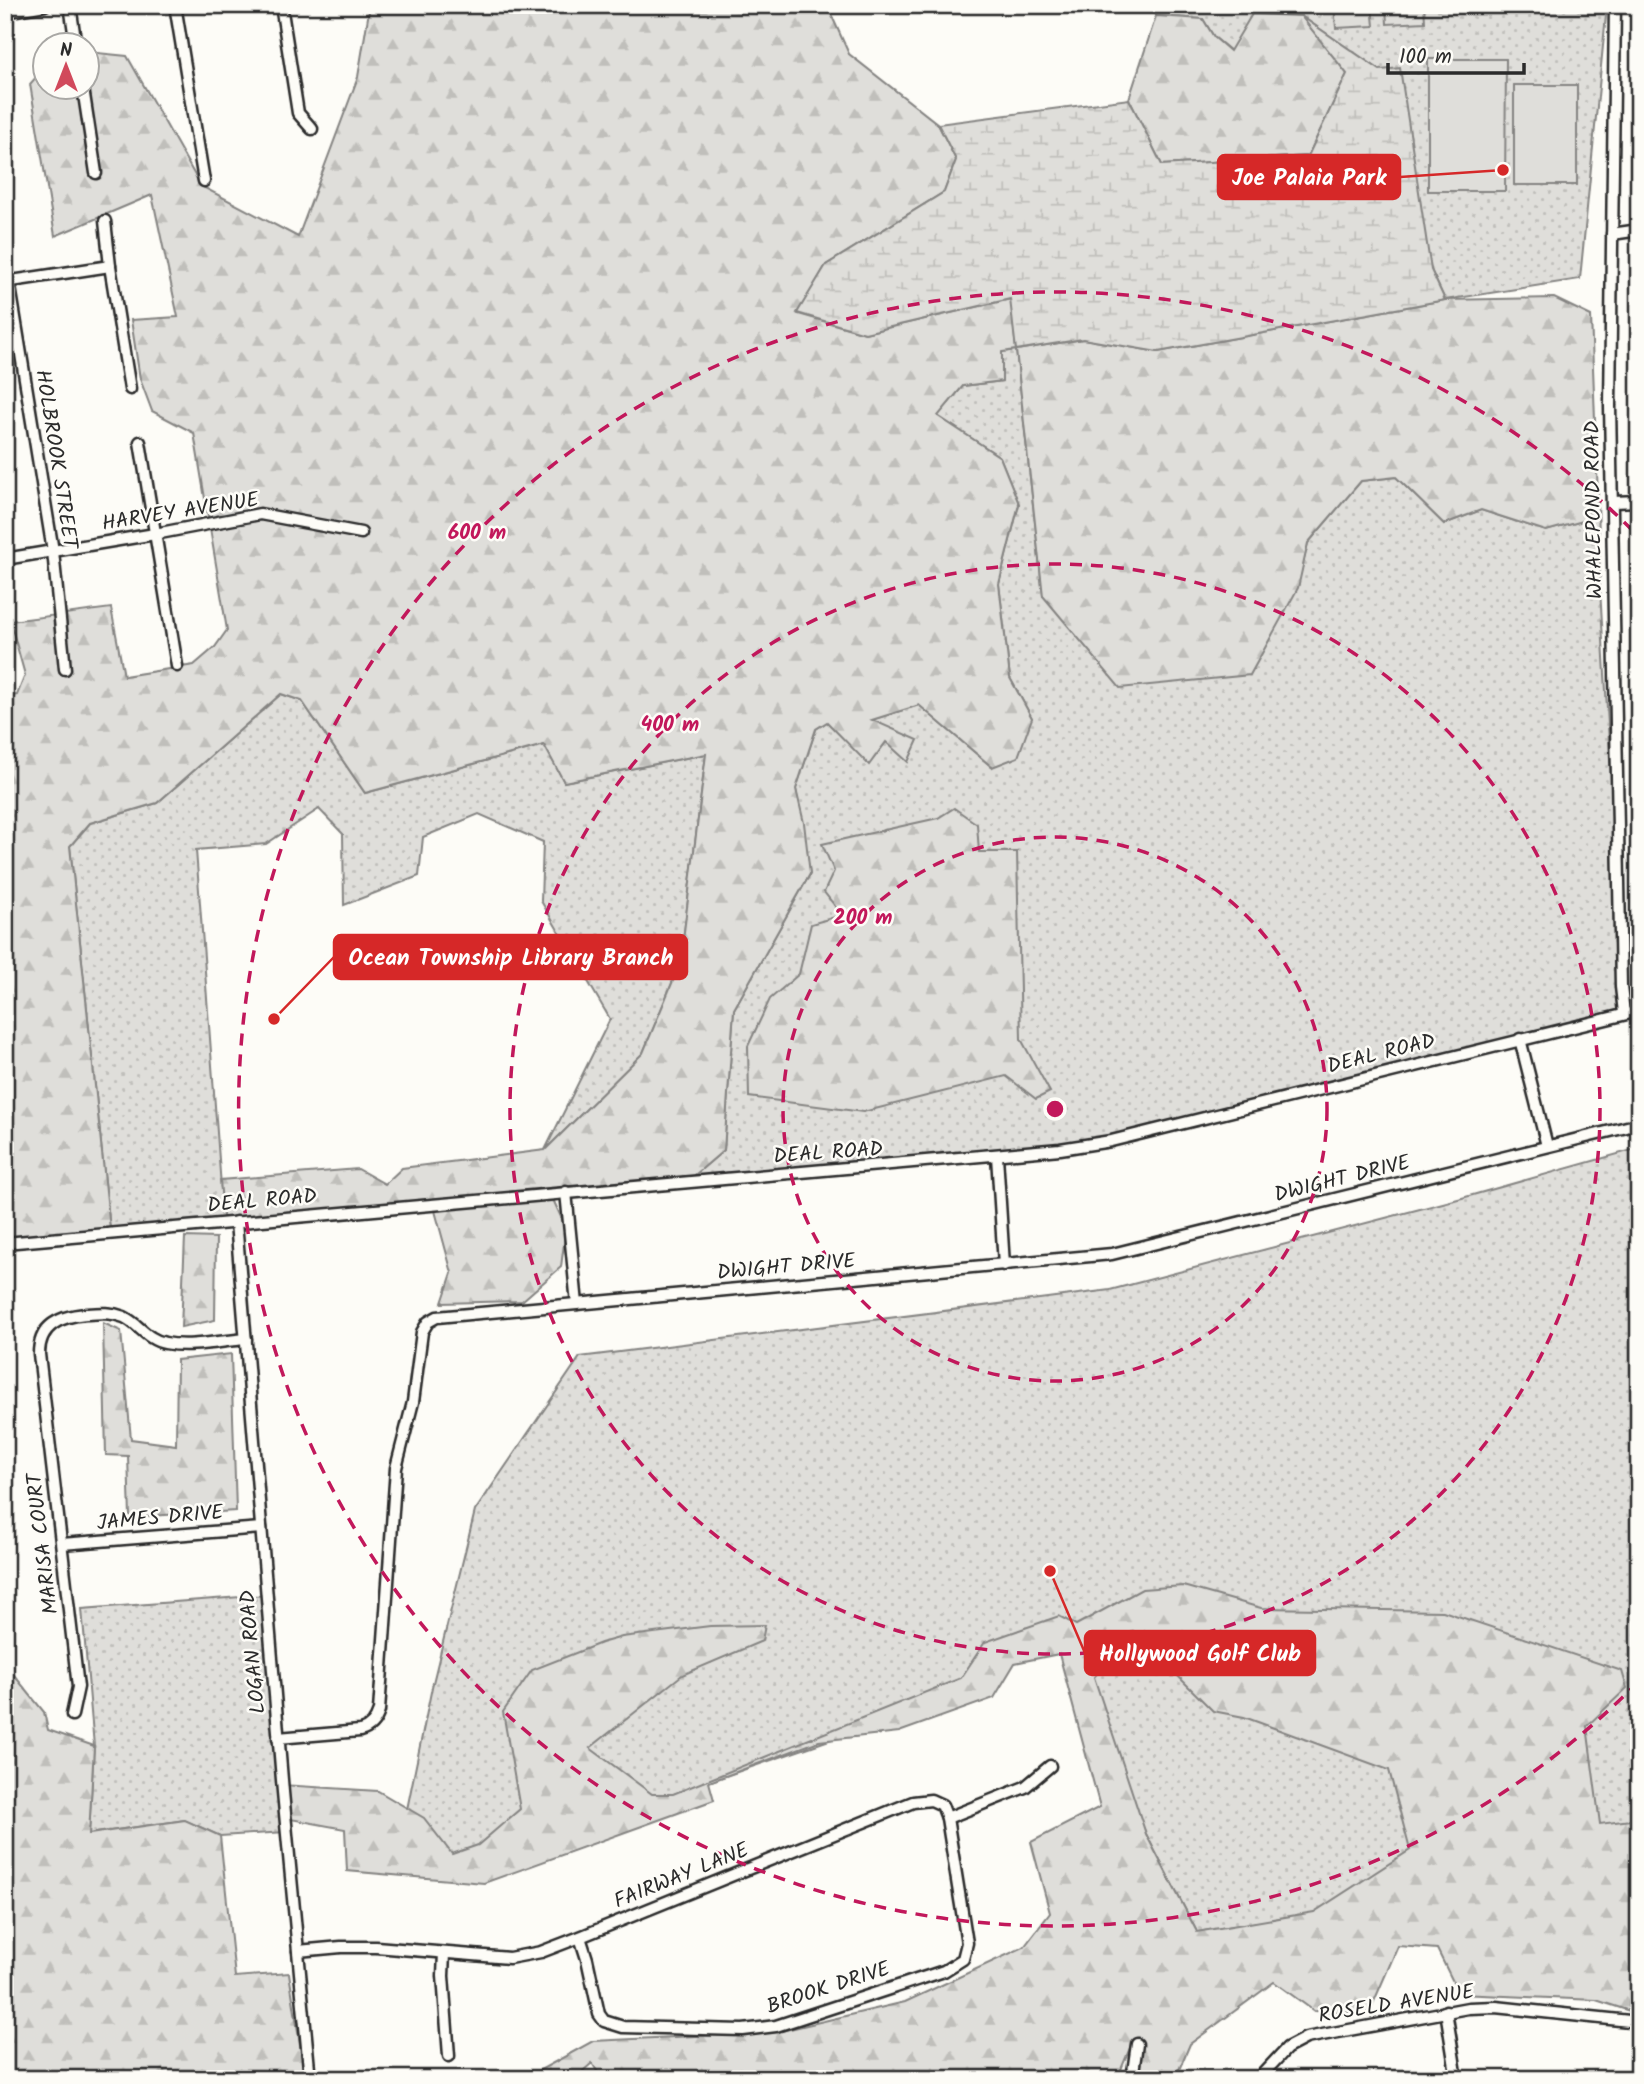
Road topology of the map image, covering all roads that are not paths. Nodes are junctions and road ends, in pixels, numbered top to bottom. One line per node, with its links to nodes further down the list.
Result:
1 (45, 5): 6 (street)
2 (70, 5): 7 (street)
3 (175, 5): 11 (street)
4 (281, 5): 9 (street)
5 (1615, 5): 14 (street, WHALEPOND ROAD)
6 (5, 12)
7 (74, 32)
8 (85, 102): 10 (street)
9 (312, 129)
10 (96, 173)
11 (204, 181)
12 (105, 221): 16 (street)
13 (1639, 230): 14 (street)
14 (1612, 234): 21 (street, WHALEPOND ROAD)
15 (5, 256): 17 (street, HOLBROOK STREET)
16 (110, 266): 17 (street); 18 (street)
17 (7, 281): 24 (street, HOLBROOK STREET)
18 (130, 388)
19 (140, 442): 23 (street)
20 (1639, 501): 21 (street)
21 (1613, 502): 29 (street, WHALEPOND ROAD)
22 (361, 533): 23 (street, HARVEY AVENUE)
23 (155, 534): 24 (street, HARVEY AVENUE); 26 (street)
24 (53, 551): 25 (street, HARVEY AVENUE); 27 (street, HOLBROOK STREET)
25 (5, 559)
26 (177, 666)
27 (65, 669)
28 (1639, 1011): 29 (street, DEAL ROAD)
29 (1625, 1013): 30 (street, DEAL ROAD)
30 (1520, 1039): 32 (street); 33 (street, DEAL ROAD)
31 (1639, 1124): 32 (street, DWIGHT DRIVE)
32 (1547, 1146): 37 (street, DWIGHT DRIVE)
33 (997, 1156): 34 (street, DEAL ROAD); 37 (street)
34 (566, 1192): 35 (street, DEAL ROAD); 38 (street)
35 (236, 1222): 36 (street, DEAL ROAD); 39 (street, LOGAN ROAD)
36 (5, 1243)
37 (1004, 1265): 38 (street, DWIGHT DRIVE)
38 (577, 1304): 43 (street, DWIGHT DRIVE)
39 (246, 1339): 40 (street, LOGAN ROAD); 41 (street, MARISA COURT)
40 (261, 1528): 41 (street, JAMES DRIVE); 43 (street, LOGAN ROAD)
41 (62, 1544): 42 (street, MARISA COURT)
42 (72, 1715)
43 (278, 1738): 47 (street, LOGAN ROAD)
44 (1050, 1766): 45 (street)
45 (947, 1818): 46 (street, FAIRWAY LANE); 46 (street, BROOK DRIVE)
46 (580, 1937): 48 (street, FAIRWAY LANE)
47 (298, 1951): 48 (street, FAIRWAY LANE); 53 (street, LOGAN ROAD)
48 (444, 1953): 52 (street)
49 (1446, 2011): 50 (street, ROSELD AVENUE); 55 (street, ROSELD AVENUE); 56 (street)
50 (1639, 2022)
51 (1137, 2044): 54 (street)
52 (449, 2056)
53 (310, 2079)
54 (1132, 2079)
55 (1258, 2079)
56 (1457, 2079)

